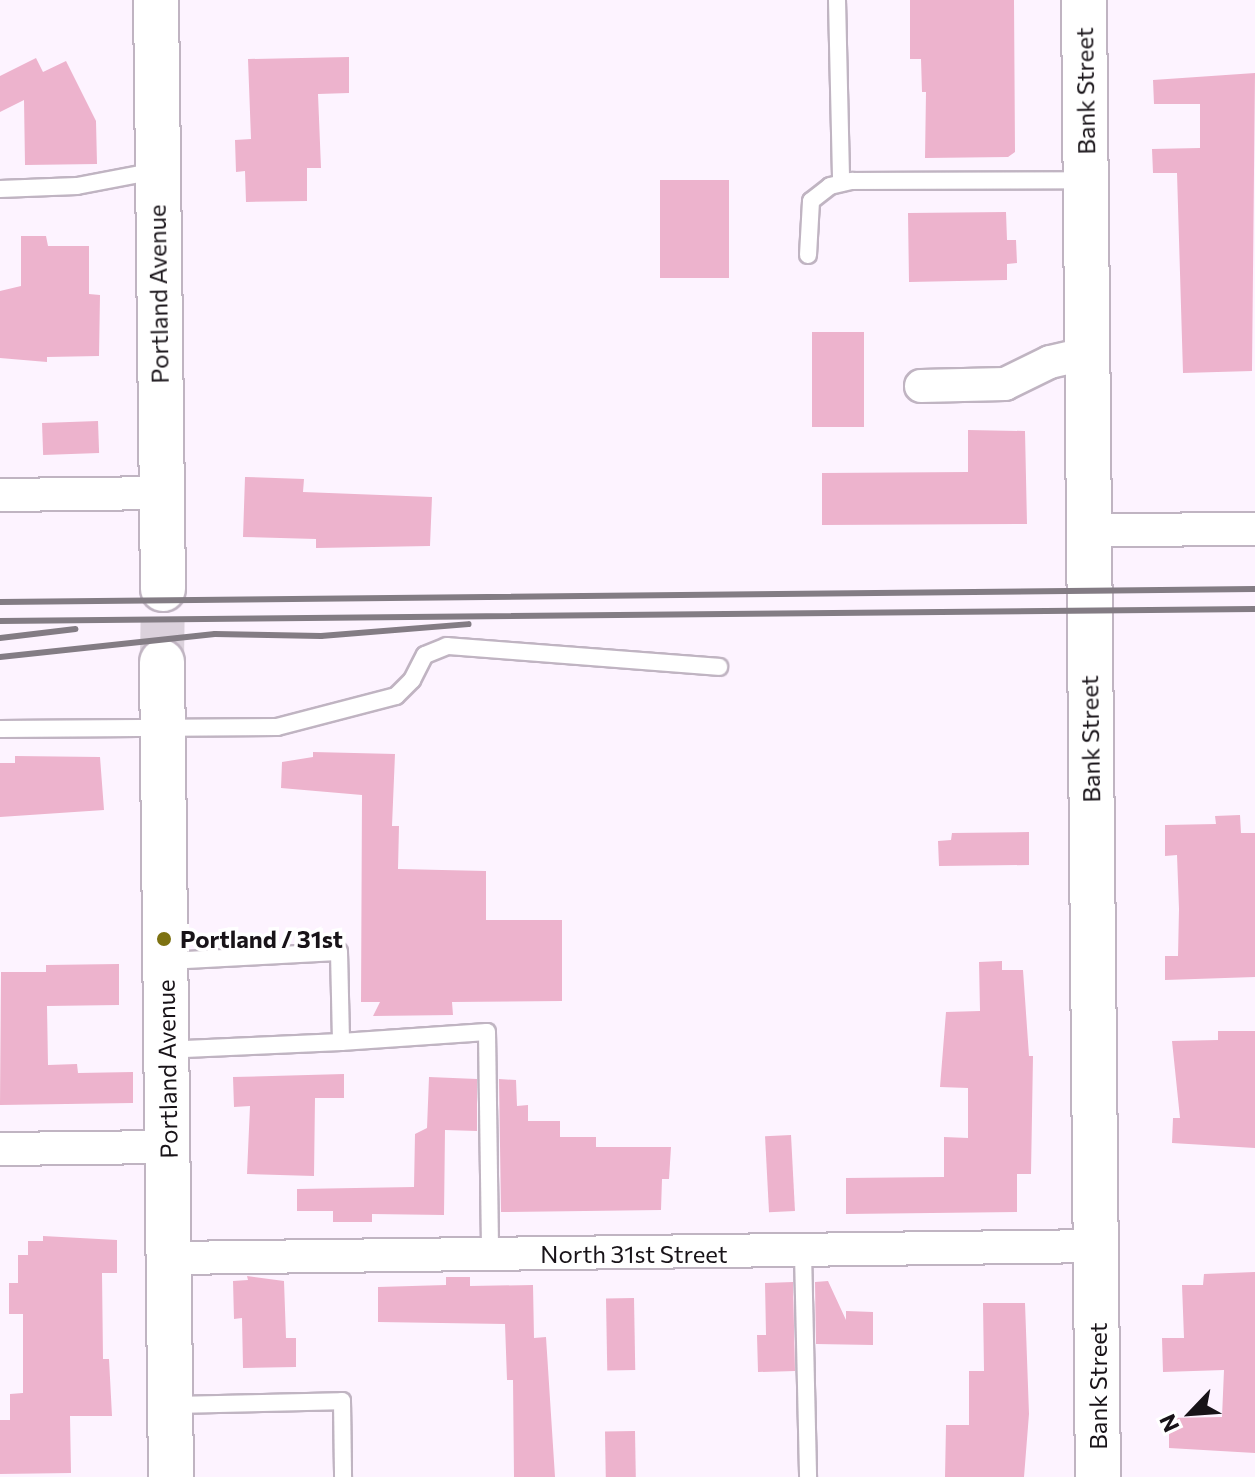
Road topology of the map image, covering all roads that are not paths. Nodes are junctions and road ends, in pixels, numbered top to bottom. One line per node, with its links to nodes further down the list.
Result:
1 (156, 0): 4 (street, Portland Avenue)
2 (837, 0): 6 (lane)
3 (1084, 0): 5 (street, Bank Street)
4 (157, 171): 7 (lane); 11 (street, Portland Avenue)
5 (1087, 180): 6 (lane); 9 (street, Bank Street)
6 (841, 183): 8 (lane)
7 (0, 189)
8 (808, 255)
9 (1089, 353): 10 (street); 14 (street, Bank Street)
10 (921, 386)
11 (161, 493): 12 (street); 15 (street, Portland Avenue)
12 (0, 495)
13 (1255, 529): 14 (street)
14 (1088, 530): 25 (street, Bank Street)
15 (163, 589)
16 (162, 662): 19 (street, Portland Avenue)
17 (719, 667): 19 (lane)
18 (0, 729): 19 (lane)
19 (162, 730): 20 (street, Portland Avenue)
20 (164, 961): 21 (lane); 22 (street, Portland Avenue)
21 (341, 1042): 22 (lane); 27 (lane)
22 (166, 1050): 23 (street, Portland Avenue)
23 (169, 1147): 24 (street); 28 (street, Portland Avenue)
24 (0, 1149)
25 (1098, 1246): 26 (street, North 31st Street); 33 (street, Bank Street)
26 (803, 1253): 27 (street, North 31st Street); 32 (lane)
27 (490, 1255): 28 (street, North 31st Street)
28 (171, 1258): 29 (street, Portland Avenue)
29 (170, 1405): 30 (street, Portland Avenue); 31 (lane)
30 (171, 1477)
31 (343, 1477)
32 (808, 1477)
33 (1098, 1477)

